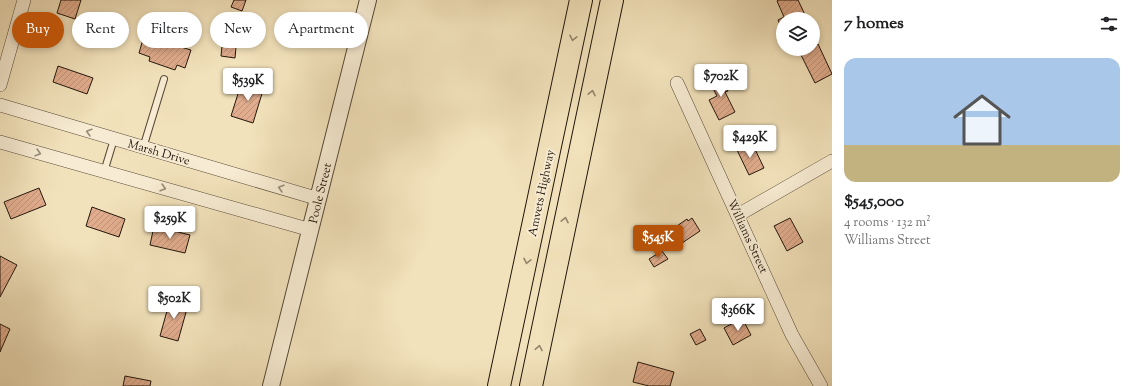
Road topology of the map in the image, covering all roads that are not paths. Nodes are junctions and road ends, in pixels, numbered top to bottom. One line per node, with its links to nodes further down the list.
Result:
1 (24, 0): 7 (street)
2 (368, 0): 14 (street, Poole Street)
3 (581, 0): 18 (highway, Amvets Highway, one-way to 18)
4 (612, 0): 19 (highway, one-way to 4)
5 (164, 79): 11 (lane)
6 (677, 83): 15 (street, Williams Street)
7 (0, 85)
8 (0, 105): 9 (street, Marsh Drive, one-way to 8)
9 (114, 139): 11 (street, Marsh Drive); 13 (lane)
10 (0, 142): 13 (street, one-way to 13)
11 (143, 148): 14 (street, Marsh Drive, one-way to 11)
12 (832, 161): 15 (street)
13 (104, 172): 16 (street, one-way to 16)
14 (319, 199): 16 (street, Poole Street)
15 (738, 215): 20 (street, Williams Street)
16 (311, 230): 17 (street, Poole Street)
17 (272, 386)
18 (499, 386)
19 (531, 386)
20 (821, 386)

